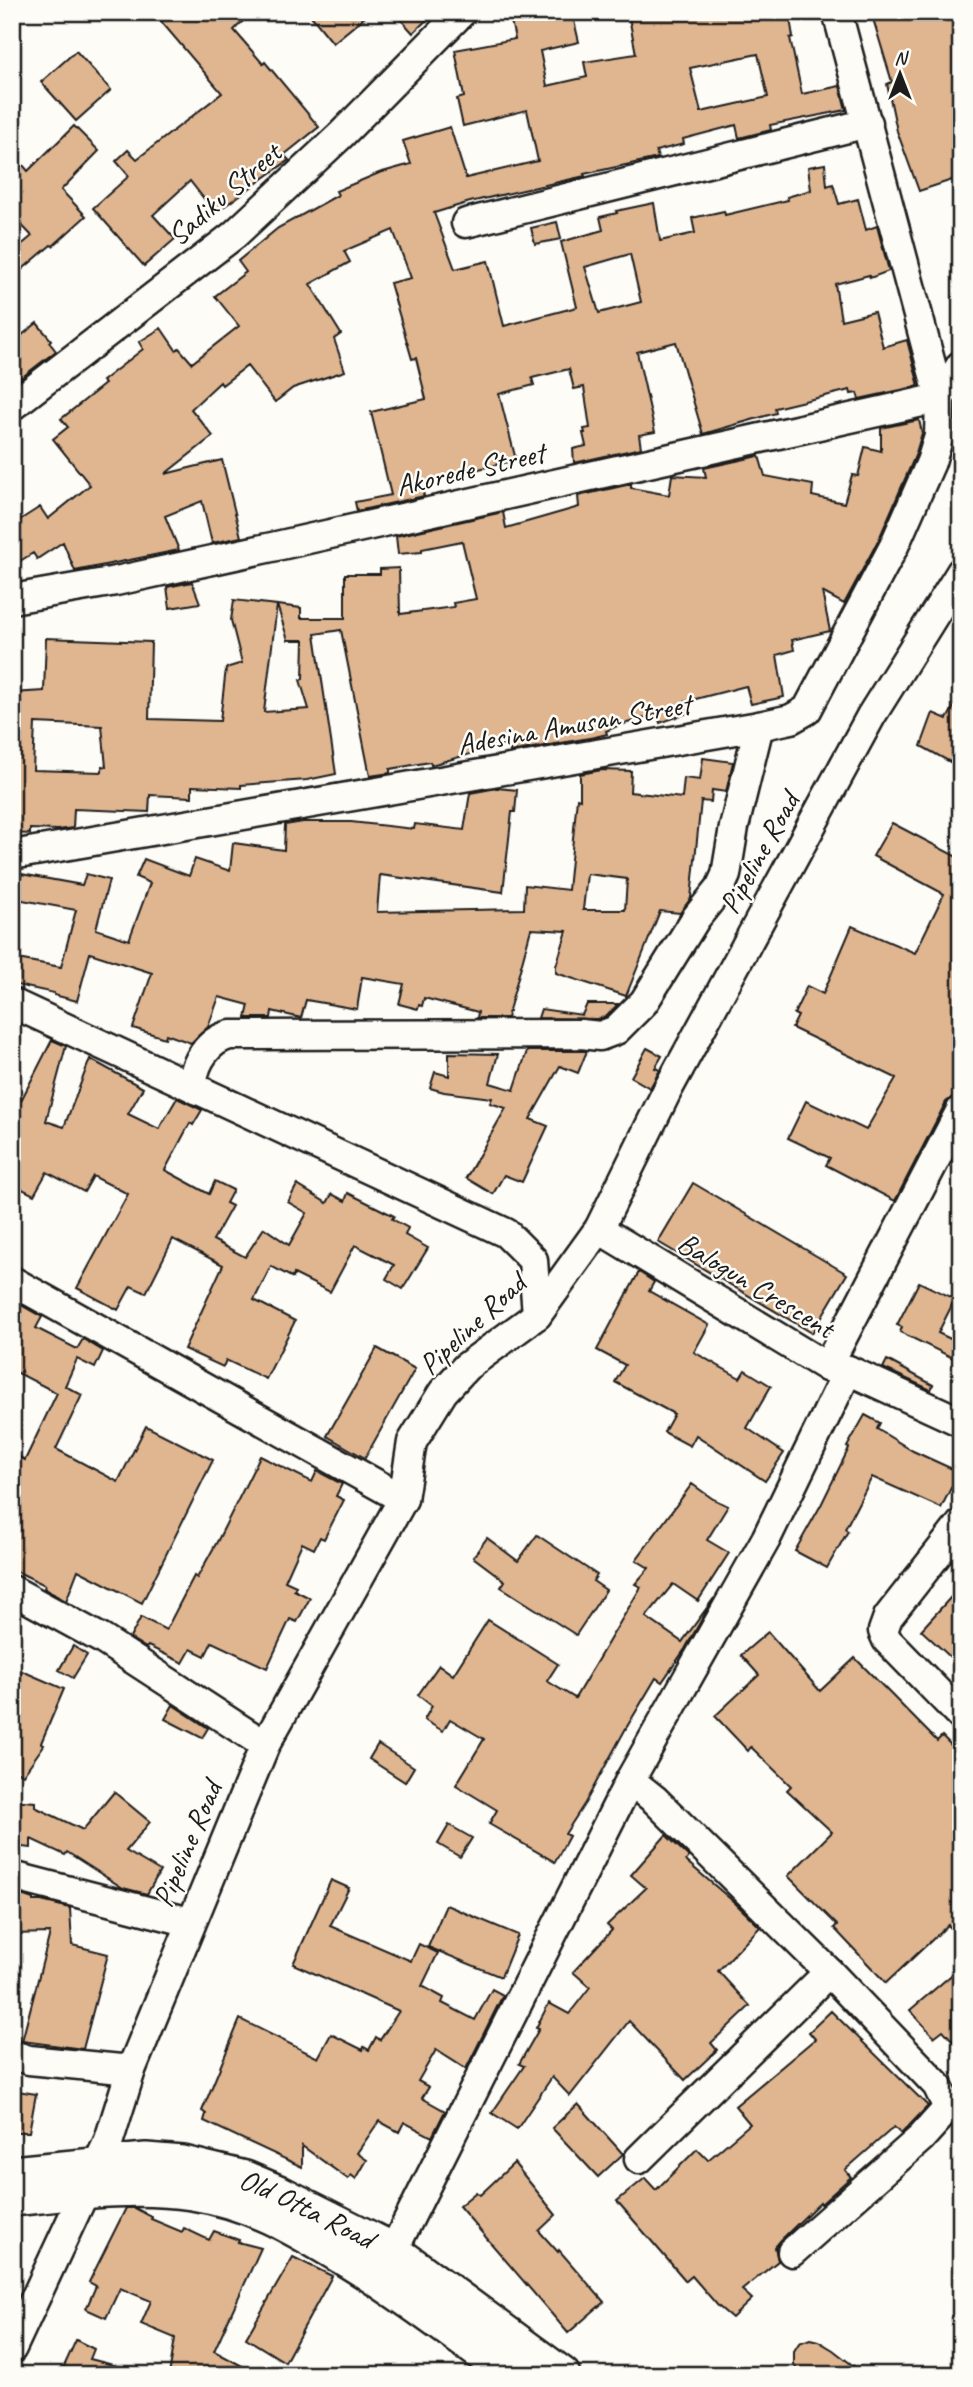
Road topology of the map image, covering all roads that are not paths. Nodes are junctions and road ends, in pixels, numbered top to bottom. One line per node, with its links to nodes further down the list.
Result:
1 (462, 12): 7 (street, Sadiku Street)
2 (837, 12): 3 (street)
3 (867, 123): 4 (street); 6 (street)
4 (466, 223)
5 (961, 365): 6 (street)
6 (940, 398): 9 (street, Akorede Street); 10 (street, Adesina Amusan Street)
7 (12, 406)
8 (961, 572): 15 (street, Pipeline Road)
9 (12, 599)
10 (759, 726): 11 (street, Adesina Amusan Street); 13 (street)
11 (12, 855)
12 (12, 1003): 13 (street)
13 (197, 1090): 17 (street)
14 (961, 1110): 18 (street)
15 (599, 1229): 17 (street, Pipeline Road); 18 (street, Balogun Crescent)
16 (12, 1281): 20 (street)
17 (537, 1315): 20 (street, Pipeline Road)
18 (837, 1368): 19 (street, Balogun Crescent); 25 (street)
19 (961, 1422)
20 (403, 1499): 24 (street, Pipeline Road)
21 (961, 1524): 23 (street)
22 (12, 1590): 24 (street)
23 (961, 1716)
24 (265, 1745): 27 (street, Pipeline Road)
25 (630, 1780): 28 (street); 36 (street)
26 (12, 1876): 27 (street)
27 (190, 1922): 30 (street, Pipeline Road)
28 (829, 1972): 31 (street); 32 (street)
29 (12, 2055): 30 (street)
30 (131, 2070): 34 (street, Pipeline Road)
31 (954, 2102): 37 (street)
32 (639, 2159)
33 (12, 2174): 34 (main road, Old Otta Road)
34 (90, 2178): 35 (main road, Old Otta Road); 36 (main road, Old Otta Road); 38 (street, Pipeline Road); 39 (main road, Old Otta Road)
35 (12, 2198)
36 (393, 2250): 40 (main road, Old Otta Road)
37 (792, 2252)
38 (12, 2348)
39 (512, 2375)
40 (562, 2375)

